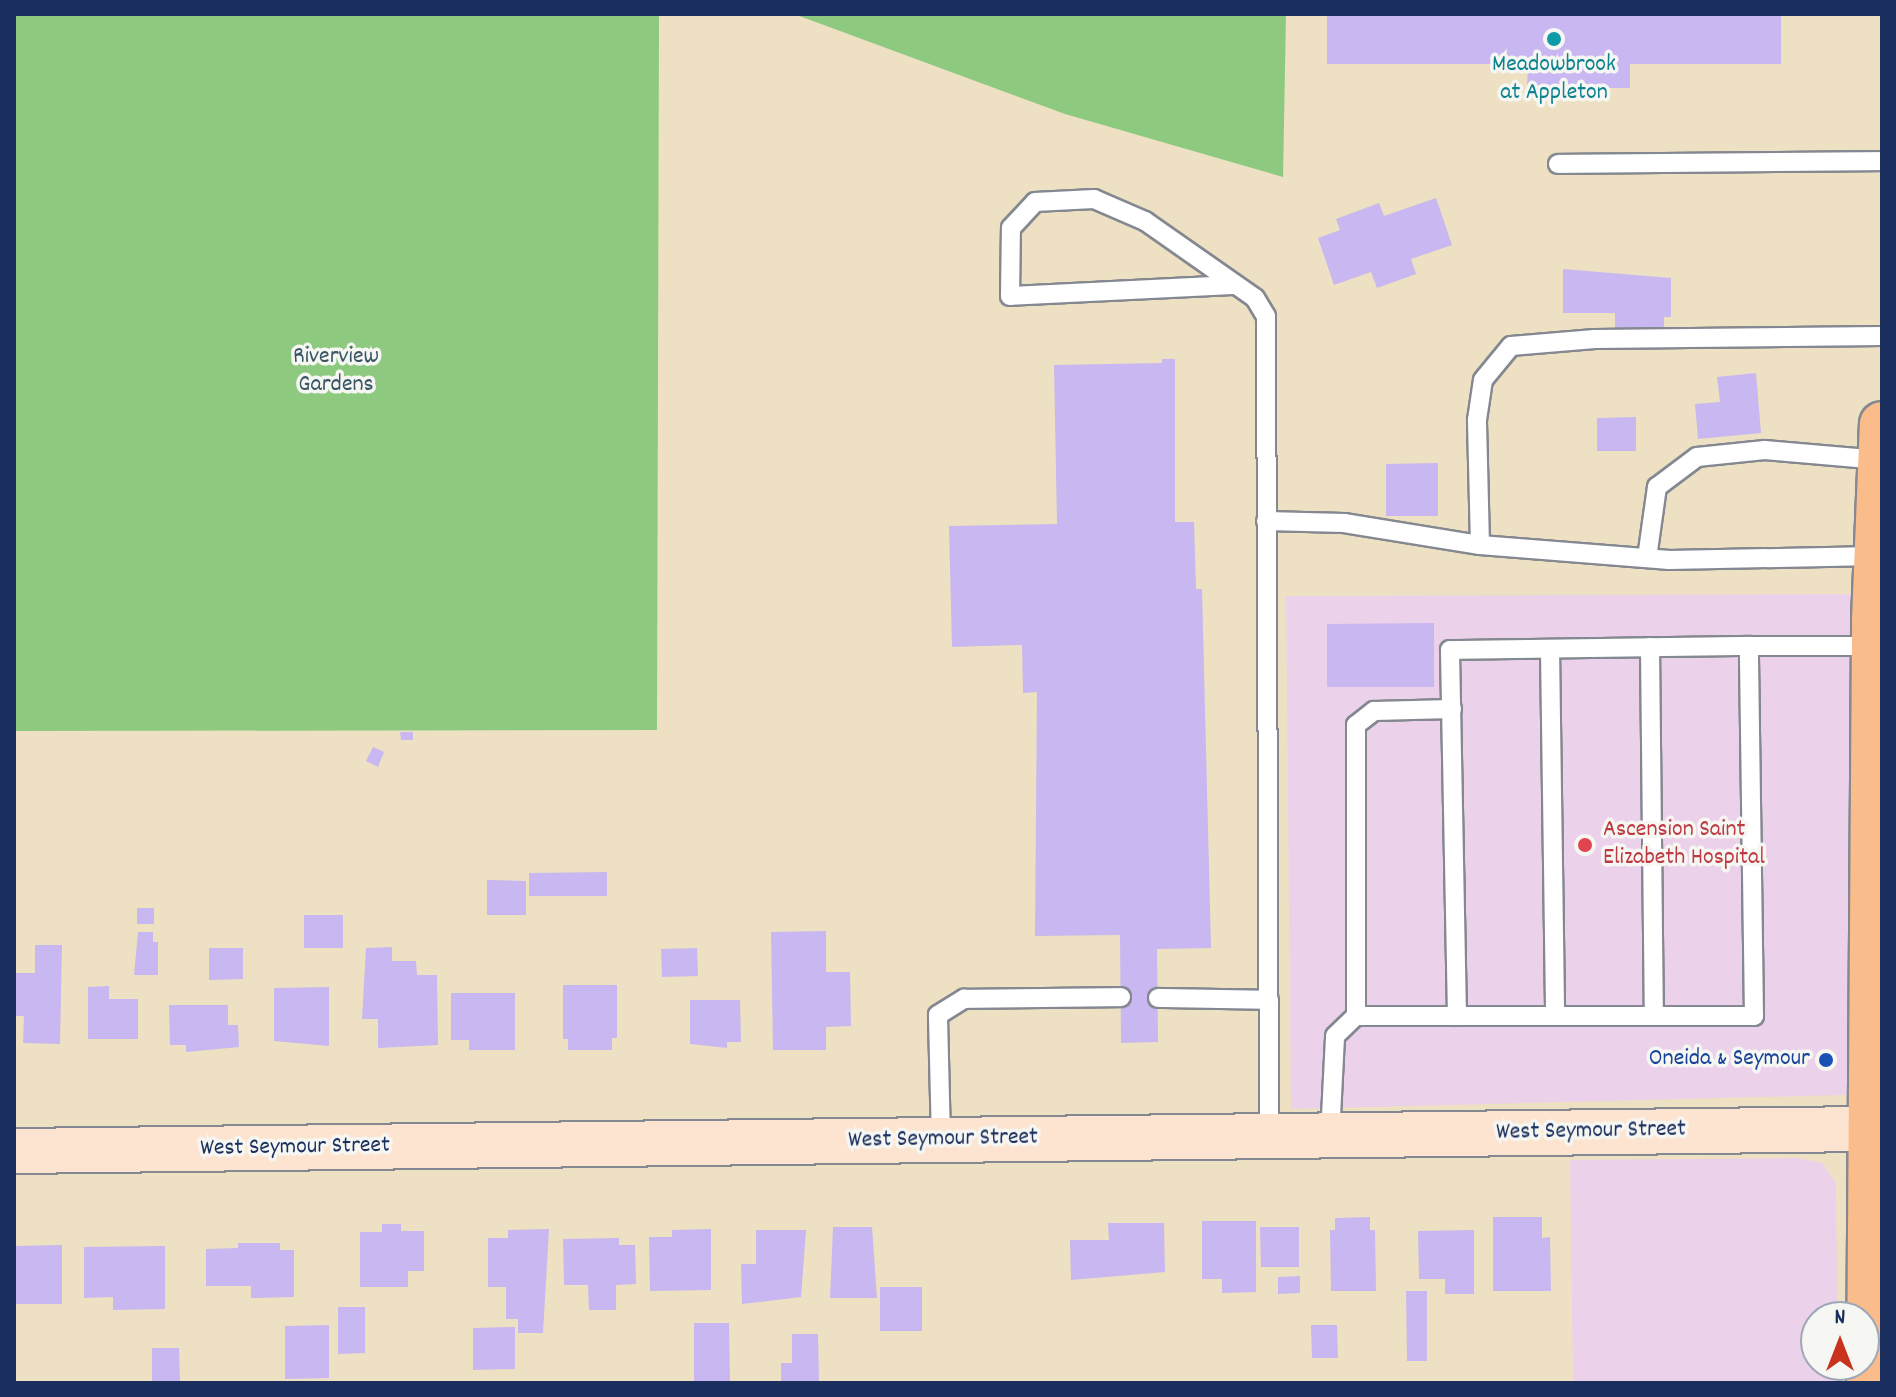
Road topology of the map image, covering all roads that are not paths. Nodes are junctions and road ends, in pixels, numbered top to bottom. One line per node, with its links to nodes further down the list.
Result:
1 (1882, 161): 2 (lane)
2 (1558, 164)
3 (1234, 285): 3 (lane); 6 (lane)
4 (1882, 336): 7 (lane)
5 (1881, 442): 8 (main road); 9 (lane)
6 (1266, 521): 7 (lane); 17 (lane)
7 (1480, 545): 9 (lane)
8 (1876, 556): 9 (lane); 10 (main road)
9 (1647, 558)
10 (1877, 629): 11 (lane); 22 (main road)
11 (1749, 646): 12 (lane); 21 (lane)
12 (1650, 647): 13 (lane); 21 (lane)
13 (1550, 649): 14 (lane); 20 (lane)
14 (1452, 709): 18 (lane); 19 (lane)
15 (1121, 997): 25 (lane)
16 (1158, 998): 17 (lane)
17 (1269, 1000): 23 (lane)
18 (1356, 1016): 19 (lane); 24 (lane)
19 (1457, 1016): 20 (lane)
20 (1555, 1016): 21 (lane)
21 (1654, 1016)
22 (1872, 1129): 24 (street, West Seymour Street); 27 (main road)
23 (1269, 1136): 24 (street, West Seymour Street); 25 (street, West Seymour Street)
24 (1330, 1136)
25 (941, 1140): 26 (street, West Seymour Street)
26 (14, 1151)
27 (1869, 1383)

